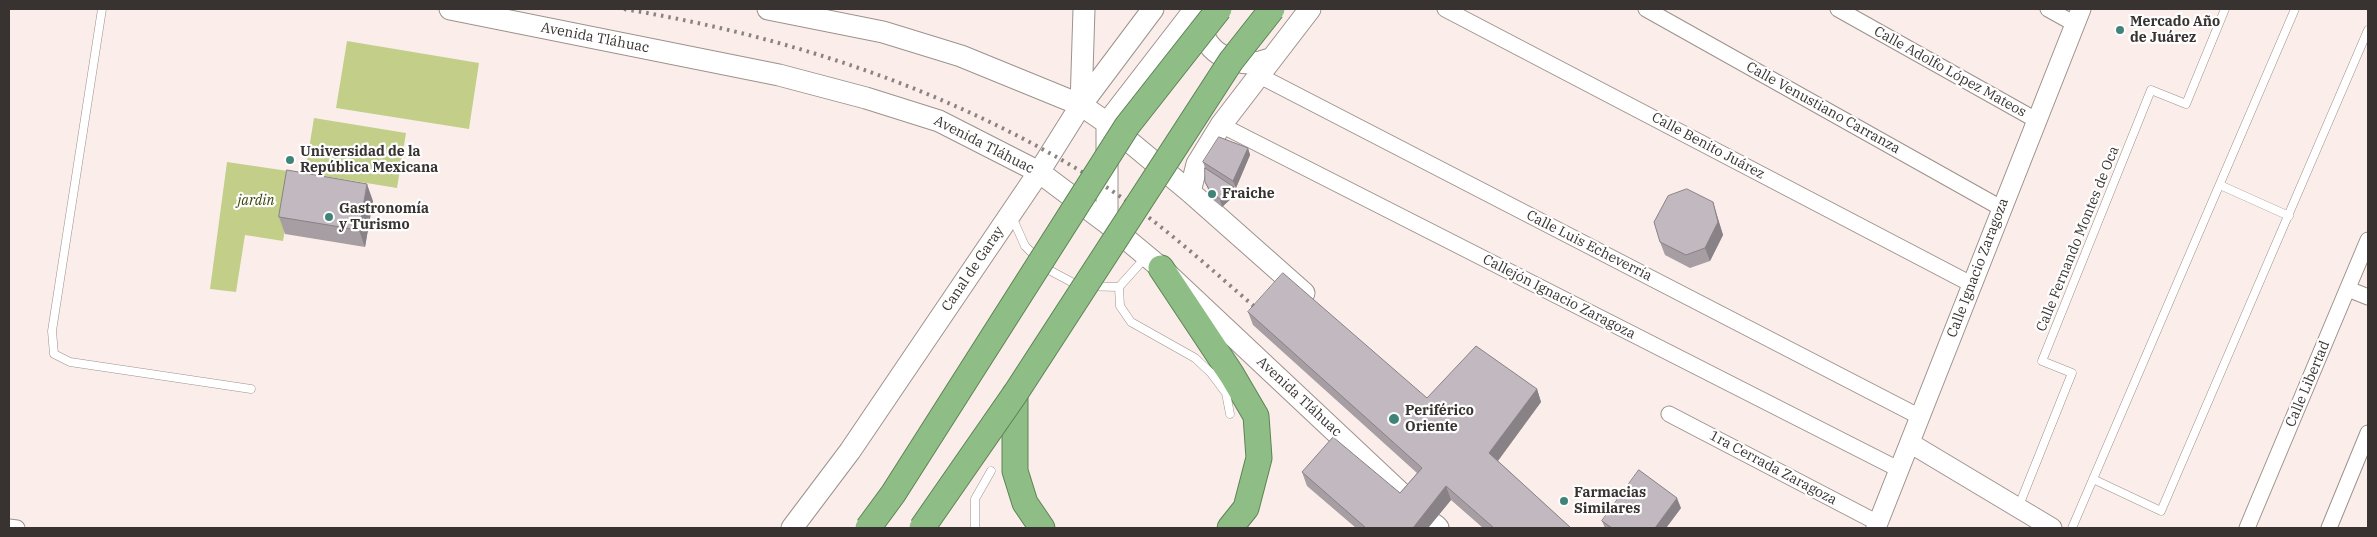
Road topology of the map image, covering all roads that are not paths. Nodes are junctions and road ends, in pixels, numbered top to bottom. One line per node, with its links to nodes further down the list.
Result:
1 (102, 9): 38 (lane)
2 (450, 9): 24 (main road, Avenida Tláhuac)
3 (768, 9): 20 (main road)
4 (1084, 9): 20 (main road)
5 (1153, 9): 20 (main road, Canal de Garay)
6 (1195, 9): 22 (main road)
7 (1202, 9): 19 (main road)
8 (1219, 9): 54 (highway, bridge)
9 (1272, 9): 39 (highway, bridge)
10 (1310, 9): 19 (main road)
11 (1445, 9): 33 (street, Calle Benito Juárez)
12 (1646, 9): 27 (street, Calle Venustiano Carranza)
13 (1838, 9): 21 (street, Calle Adolfo López Mateos)
14 (2048, 9): 17 (street)
15 (2224, 9): 49 (lane, Calle Fernando Montes de Oca)
16 (2295, 9): 25 (lane)
17 (2078, 16): 21 (street, Calle Ignacio Zaragoza)
18 (2368, 30): 29 (lane)
19 (1264, 67): 23 (main road); 42 (street, Calle Luis Echeverría)
20 (1081, 105): 22 (main road); 24 (main road, Canal de Garay)
21 (2036, 120): 27 (street, Calle Ignacio Zaragoza)
22 (1107, 123): 26 (main road); 30 (main road)
23 (1221, 125): 26 (main road); 45 (street, Callejón Ignacio Zaragoza)
24 (1039, 172): 28 (main road, Canal de Garay); 30 (main road, Avenida Tláhuac)
25 (2220, 185): 29 (lane); 47 (lane)
26 (1190, 192): 37 (main road)
27 (2001, 208): 33 (street, Calle Ignacio Zaragoza)
28 (1010, 215): 34 (lane); 53 (main road, Canal de Garay)
29 (2288, 216): 47 (lane)
30 (1107, 223): 32 (main road, Avenida Tláhuac)
31 (2368, 240): 35 (street, Calle Libertad)
32 (1154, 263): 34 (lane); 48 (main road, Avenida Tláhuac); 58 (highway)
33 (1971, 284): 42 (street, Calle Ignacio Zaragoza)
34 (1119, 287): 40 (lane)
35 (2348, 289): 36 (street); 61 (street, Calle Libertad)
36 (2368, 297)
37 (1322, 310)
38 (251, 389)
39 (1015, 394): 55 (highway, bridge); 57 (highway)
40 (1230, 414)
41 (1669, 414): 50 (street, 1ra Cerrada Zaragoza)
42 (1920, 417): 44 (street, Calle Ignacio Zaragoza)
43 (2368, 433): 62 (street)
44 (1910, 443): 45 (street, Calle Ignacio Zaragoza); 49 (street)
45 (1898, 469): 50 (street, Calle Ignacio Zaragoza)
46 (991, 471): 56 (lane)
47 (2093, 479): 60 (lane)
48 (1407, 499)
49 (2018, 508): 59 (street)
50 (1877, 526)
51 (9, 527): 52 (street)
52 (16, 528)
53 (792, 528)
54 (868, 528)
55 (922, 528)
56 (975, 528)
57 (1042, 528)
58 (1230, 528)
59 (2052, 528)
60 (2072, 528)
61 (2247, 528)
62 (2329, 528)

